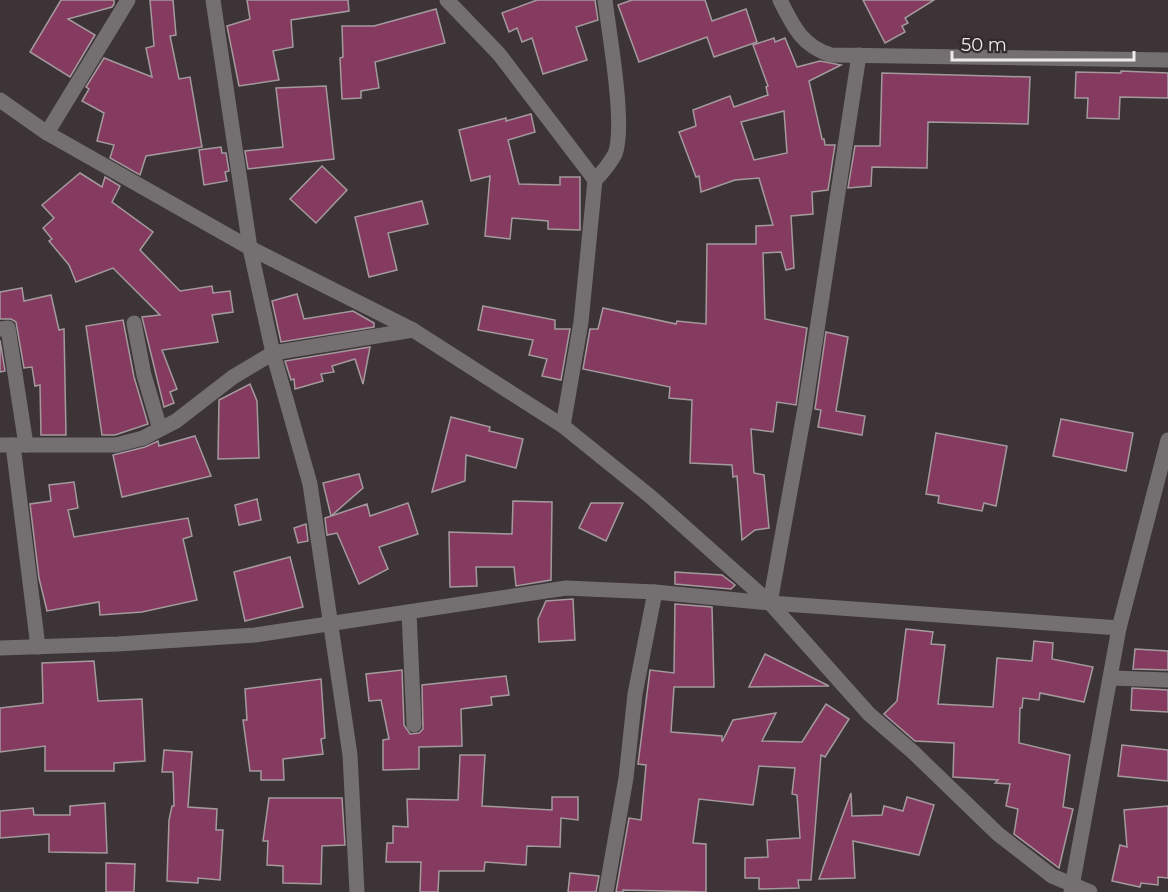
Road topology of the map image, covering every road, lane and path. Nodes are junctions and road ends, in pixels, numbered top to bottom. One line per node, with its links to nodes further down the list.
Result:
1 (128, 0): 9 (street)
2 (213, 0): 11 (street)
3 (447, 0): 10 (street)
4 (605, 0): 10 (street)
5 (780, 0): 6 (street)
6 (860, 55): 7 (street); 21 (street)
7 (1168, 60)
8 (0, 100): 9 (street)
9 (47, 133): 11 (street)
10 (595, 180): 16 (street)
11 (250, 248): 14 (street); 15 (street)
12 (134, 323): 17 (street)
13 (0, 329): 19 (street)
14 (413, 330): 15 (street); 16 (street)
15 (273, 353): 17 (street); 23 (street)
16 (563, 426): 21 (street)
17 (160, 429): 19 (street)
18 (1168, 440): 24 (street)
19 (13, 445): 25 (street)
20 (655, 592): 21 (street); 22 (street); 32 (street)
21 (770, 603): 24 (street); 30 (street)
22 (409, 612): 23 (street); 29 (street)
23 (332, 625): 25 (street); 31 (street)
24 (1119, 628): 27 (street)
25 (38, 647): 26 (street)
26 (0, 648)
27 (1112, 678): 28 (street); 30 (street)
28 (1168, 681)
29 (414, 725)
30 (1072, 889): 33 (street)
31 (357, 892)
32 (606, 892)
33 (1090, 892)

